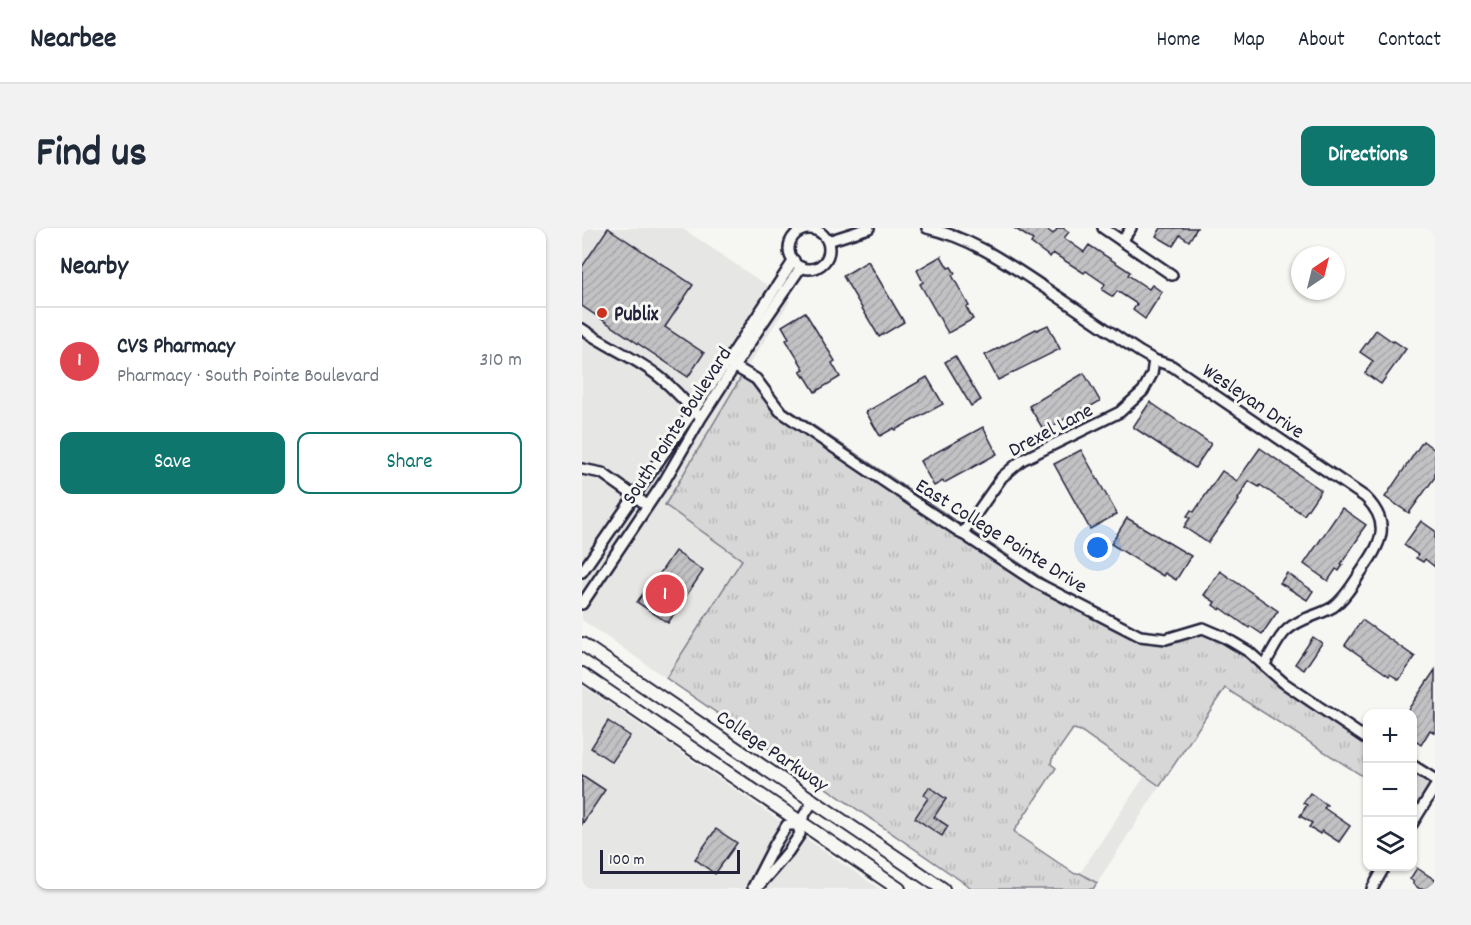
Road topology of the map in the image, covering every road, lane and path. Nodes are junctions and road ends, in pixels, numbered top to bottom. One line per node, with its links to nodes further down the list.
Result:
1 (869, 228): 6 (street)
2 (927, 228): 11 (street, Wesleyan Drive)
3 (1103, 228): 7 (street)
4 (1131, 228): 7 (street)
5 (806, 229): 6 (street); 8 (street)
6 (828, 241): 8 (street)
7 (1122, 241): 9 (street)
8 (797, 264): 12 (street, South Pointe Boulevard)
9 (1172, 275)
10 (582, 329): 13 (street)
11 (1154, 360): 18 (street, Drexel Lane); 22 (street, Wesleyan Drive)
12 (731, 364): 13 (street, South Pointe Boulevard); 14 (street, South Pointe Boulevard); 18 (street, East College Pointe Drive)
13 (693, 410): 14 (street); 16 (street, South Pointe Boulevard)
14 (701, 418): 17 (street, South Pointe Boulevard)
15 (582, 469): 16 (street)
16 (634, 495): 17 (street); 19 (street, South Pointe Boulevard)
17 (647, 505): 20 (street, South Pointe Boulevard)
18 (962, 534): 22 (street, East College Pointe Drive)
19 (582, 572)
20 (582, 604)
21 (582, 644): 28 (main road, College Parkway)
22 (1264, 665): 24 (street, East College Pointe Drive)
23 (582, 674): 30 (main road, College Parkway)
24 (1363, 737)
25 (1417, 768): 26 (street)
26 (1435, 781)
27 (1435, 788): 29 (street)
28 (813, 801): 30 (street); 35 (main road, College Parkway)
29 (1417, 817)
30 (799, 823): 33 (street); 33 (street); 34 (main road, College Parkway)
31 (1382, 871): 32 (street)
32 (1371, 888)
33 (754, 889)
34 (899, 889)
35 (943, 889)

